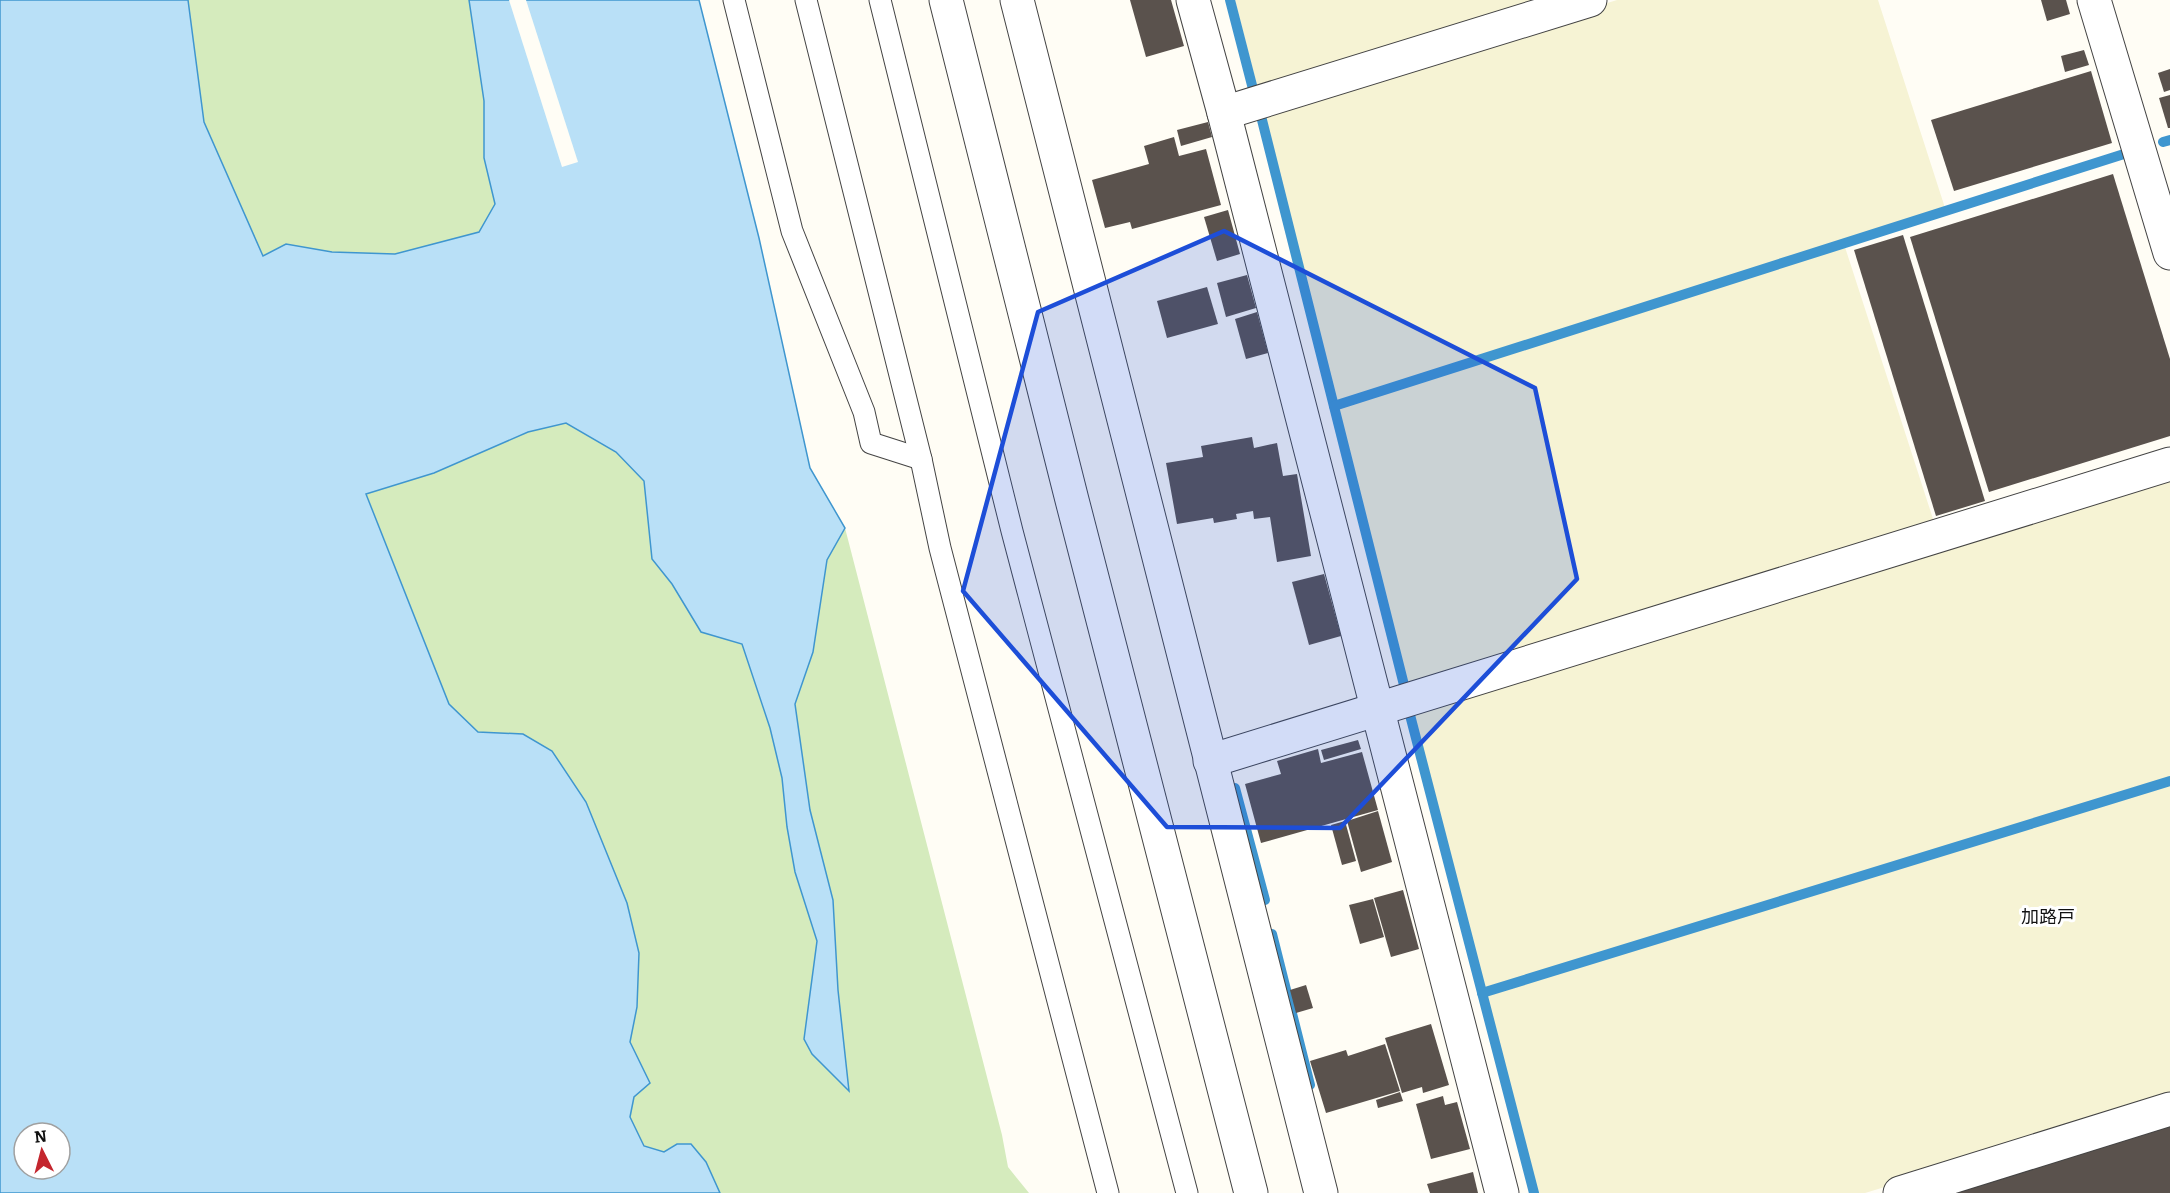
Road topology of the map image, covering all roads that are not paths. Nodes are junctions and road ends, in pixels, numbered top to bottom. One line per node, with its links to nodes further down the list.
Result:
1 (734, 0): 11 (lane)
2 (806, 0): 11 (lane)
3 (880, 0): 17 (lane)
4 (946, 0): 18 (street)
5 (1017, 0): 14 (street)
6 (1193, 0): 9 (street)
7 (1590, 0): 9 (street)
8 (2094, 0): 10 (street)
9 (1224, 113): 13 (street)
10 (2170, 253)
11 (921, 459): 16 (lane)
12 (2170, 464): 13 (street)
13 (1378, 710): 14 (street); 20 (street)
14 (1210, 760): 19 (street)
15 (2170, 1109): 21 (street)
16 (1108, 1193)
17 (1187, 1193)
18 (1251, 1193)
19 (1321, 1193)
20 (1502, 1193)
21 (1900, 1193)

